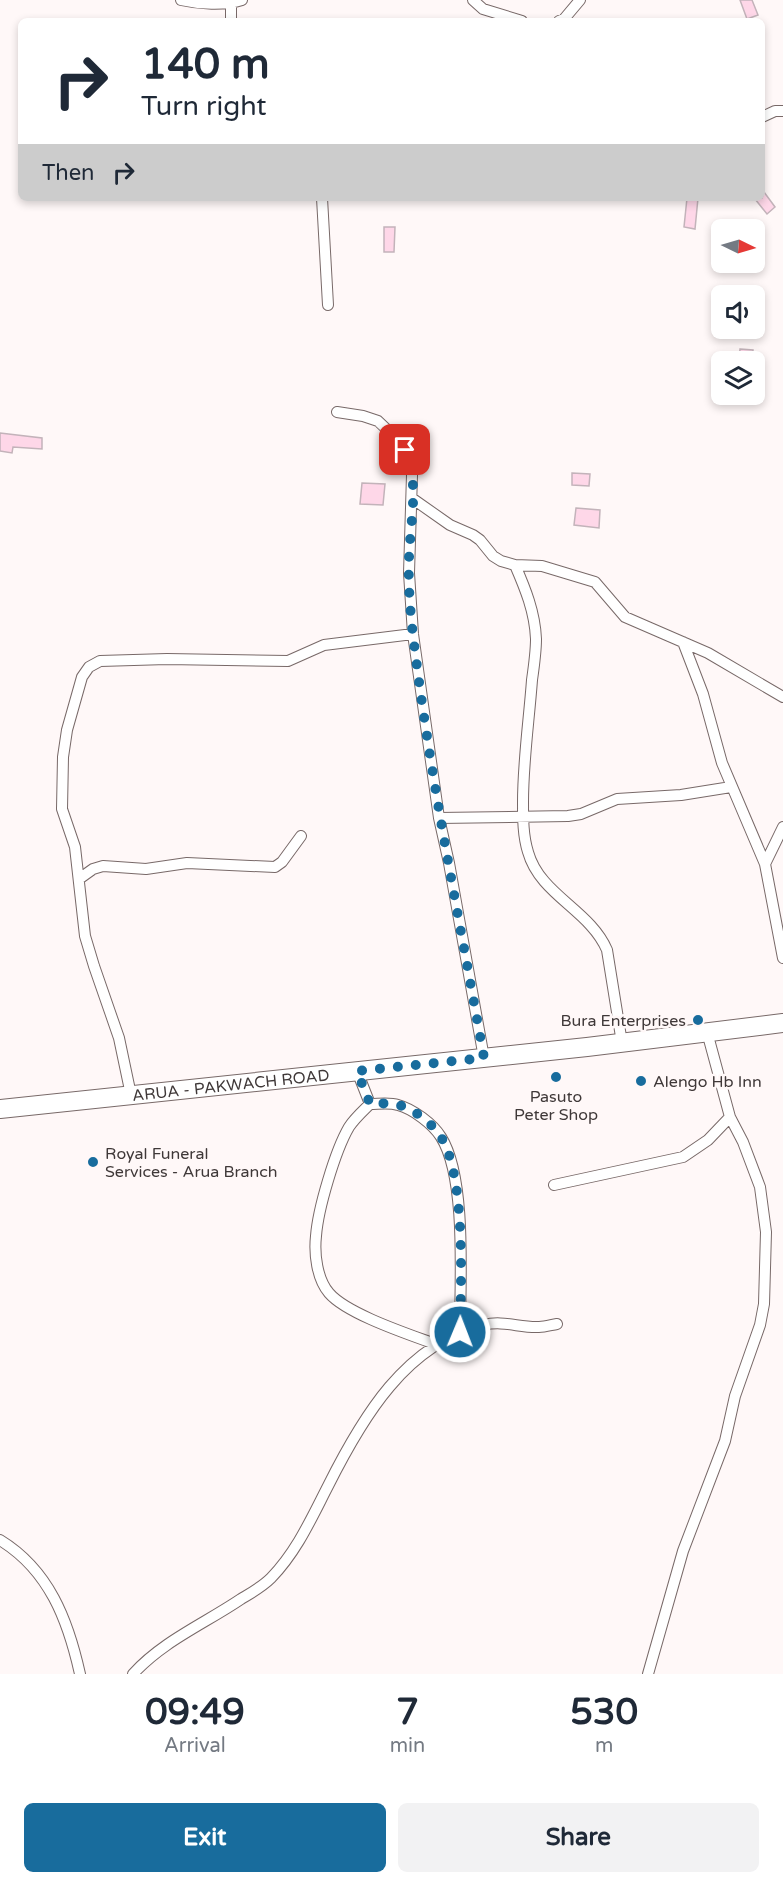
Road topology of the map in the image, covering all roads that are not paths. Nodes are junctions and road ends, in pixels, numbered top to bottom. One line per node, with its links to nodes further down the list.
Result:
1 (182, 0): 4 (street)
2 (473, 0): 6 (street)
3 (580, 0): 7 (street)
4 (236, 2): 5 (street)
5 (232, 18)
6 (512, 18)
7 (565, 18)
8 (783, 111): 9 (street)
9 (765, 116)
10 (322, 201): 11 (street)
11 (328, 305)
12 (337, 412): 13 (street)
13 (412, 499): 14 (street); 15 (street)
14 (515, 564): 16 (street); 19 (street)
15 (413, 634): 20 (street); 24 (street)
16 (683, 642): 17 (street); 18 (street)
17 (783, 697)
18 (731, 787): 19 (street); 23 (street)
19 (523, 816): 20 (street); 28 (street)
20 (439, 818): 29 (street)
21 (783, 827): 23 (street)
22 (301, 836): 24 (street)
23 (765, 864): 25 (street)
24 (79, 879): 31 (street)
25 (783, 958)
26 (783, 1023): 27 (main road, ARUA - PAKWACH ROAD)
27 (707, 1032): 28 (main road, ARUA - PAKWACH ROAD); 34 (street)
28 (622, 1043): 29 (main road, ARUA - PAKWACH ROAD)
29 (484, 1058): 30 (main road, ARUA - PAKWACH ROAD)
30 (357, 1071): 31 (main road, ARUA - PAKWACH ROAD); 32 (street)
31 (131, 1095): 33 (main road, ARUA - PAKWACH ROAD)
32 (370, 1104): 37 (street); 38 (street)
33 (0, 1109)
34 (730, 1117): 35 (street); 42 (street)
35 (554, 1185)
36 (556, 1324): 37 (street)
37 (460, 1332): 38 (street)
38 (435, 1344): 41 (street)
39 (0, 1540): 40 (street)
40 (80, 1674)
41 (133, 1674)
42 (648, 1674)

